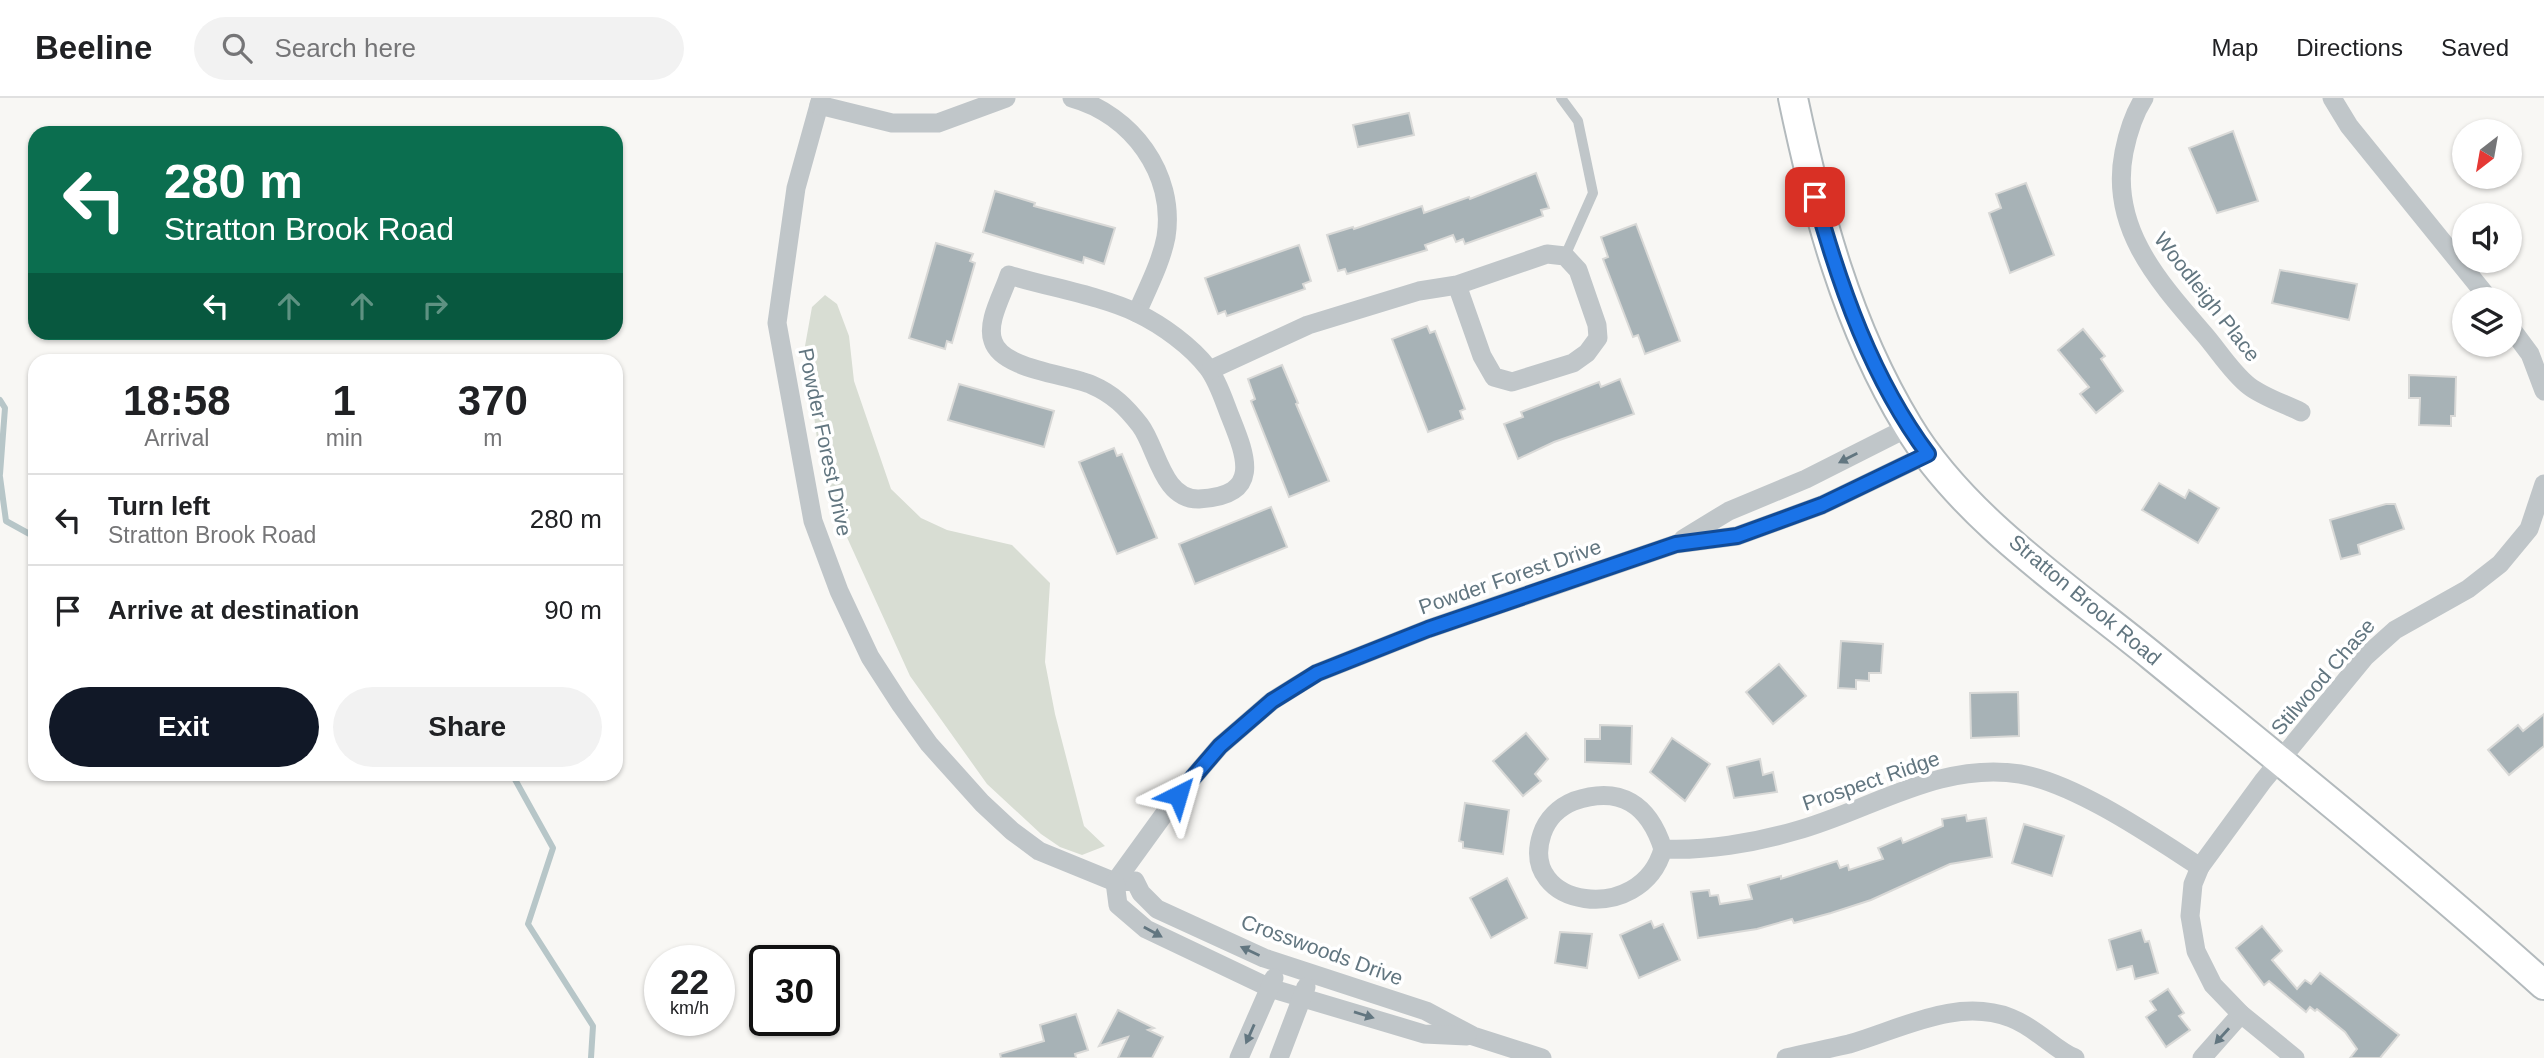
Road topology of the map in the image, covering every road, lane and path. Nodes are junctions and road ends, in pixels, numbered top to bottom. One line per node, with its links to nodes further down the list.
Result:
1 (1006, 98): 7 (street)
2 (1072, 98): 11 (street)
3 (1562, 98): 8 (lane)
4 (1793, 98): 16 (street, Stratton Brook Road)
5 (2144, 98): 15 (street, Woodleigh Place)
6 (2332, 98): 10 (street)
7 (820, 101): 23 (street, Powder Forest Drive)
8 (1565, 256): 9 (street); 9 (street)
9 (1457, 285): 13 (street)
10 (2480, 287)
11 (1137, 313): 13 (street); 13 (street)
12 (2522, 343): 14 (street)
13 (1210, 370)
14 (2544, 391)
15 (2301, 412)
16 (1909, 427): 17 (street, Stratton Brook Road); 19 (street, Powder Forest Drive, one-way to 19)
17 (1928, 454): 19 (street, Powder Forest Drive); 20 (street, Stratton Brook Road)
18 (2544, 484): 20 (street, Stilwood Chase)
19 (1676, 544): 23 (street, Powder Forest Drive)
20 (2280, 761): 22 (street, Stilwood Chase); 26 (street, Stratton Brook Road)
21 (1662, 849): 21 (street); 22 (street, Prospect Ridge)
22 (2200, 867): 29 (street)
23 (1115, 882): 24 (street, Crosswoods Drive, one-way to 23); 27 (street, Crosswoods Drive, one-way to 27)
24 (1280, 964): 25 (street, Crosswoods Drive); 27 (street)
25 (1311, 975): 28 (street); 30 (street, Crosswoods Drive)
26 (2544, 985)
27 (1270, 988): 28 (street, Crosswoods Drive); 31 (street, one-way to 31)
28 (1303, 998): 30 (street, Crosswoods Drive, one-way to 30); 32 (street)
29 (2241, 1014): 36 (street, one-way to 36); 37 (street)
30 (1473, 1037): 33 (street, Crosswoods Drive)
31 (1239, 1058)
32 (1279, 1058)
33 (1542, 1058)
34 (1786, 1058): 35 (street)
35 (2072, 1058)
36 (2202, 1058)
37 (2295, 1058)

